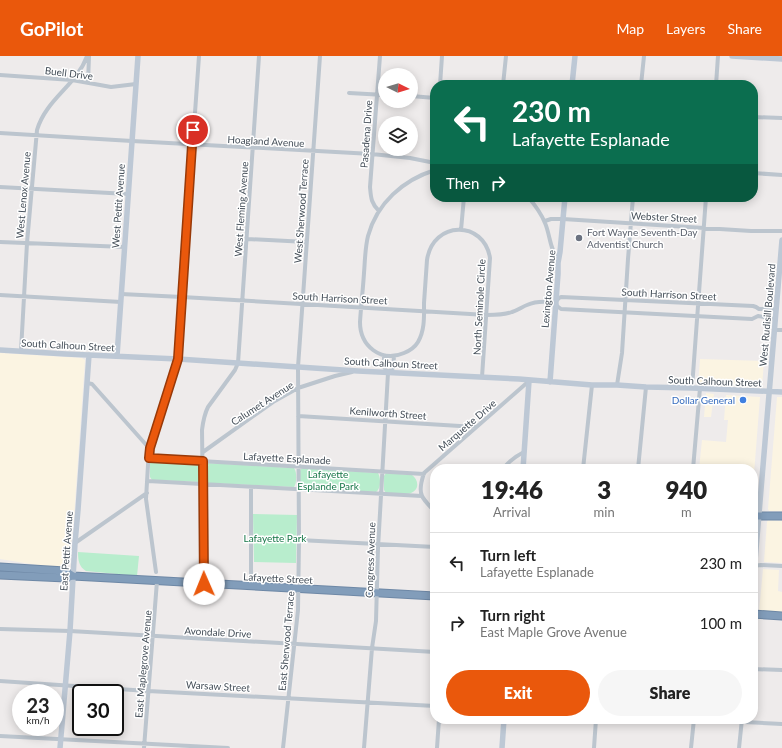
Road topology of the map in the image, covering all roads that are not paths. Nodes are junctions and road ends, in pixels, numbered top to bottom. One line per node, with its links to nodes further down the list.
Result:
1 (88, 56): 15 (street, West Lenox Avenue); 21 (street)
2 (138, 56): 22 (street, West Pettit Avenue)
3 (199, 56): 32 (street)
4 (259, 56): 33 (street, West Fleming Avenue)
5 (320, 56): 34 (street, West Sherwood Terrace)
6 (380, 56): 24 (street, Pasadena Drive)
7 (442, 56): 16 (street)
8 (506, 56): 17 (street)
9 (575, 56): 18 (street)
10 (644, 56): 19 (street)
11 (718, 56): 20 (street)
12 (732, 56): 13 (street)
13 (782, 59)
14 (0, 75): 15 (street, Buell Drive)
15 (72, 80): 21 (street, Buell Drive); 30 (street, West Lenox Avenue)
16 (440, 80)
17 (504, 80)
18 (573, 80)
19 (642, 80)
20 (716, 80)
21 (88, 83): 22 (street, Buell Drive)
22 (136, 84): 31 (street, West Pettit Avenue)
23 (349, 93): 24 (street)
24 (377, 95): 35 (street, Pasadena Drive)
25 (418, 97): 26 (street)
26 (430, 98)
27 (758, 116): 28 (street)
28 (782, 118)
29 (0, 133): 30 (street, Hoagland Avenue)
30 (36, 135): 31 (street, Hoagland Avenue); 41 (street, West Lenox Avenue)
31 (132, 141): 32 (street, Hoagland Avenue); 42 (street, West Pettit Avenue)
32 (192, 144): 33 (street, Hoagland Avenue); 66 (street)
33 (253, 148): 34 (street, Hoagland Avenue); 55 (street, West Fleming Avenue)
34 (314, 151): 35 (street, Hoagland Avenue); 58 (street, West Sherwood Terrace)
35 (372, 154): 36 (street, Hoagland Avenue); 48 (street, Pasadena Drive)
36 (430, 163)
37 (430, 172): 48 (street)
38 (758, 173): 39 (street)
39 (782, 174)
40 (0, 187): 41 (street)
41 (32, 189): 42 (street); 59 (street, West Lenox Avenue)
42 (128, 194): 60 (street, West Pettit Avenue)
43 (464, 202): 53 (street)
44 (532, 202): 50 (street)
45 (565, 202): 49 (street, Lexington Avenue)
46 (632, 202): 51 (street)
47 (706, 202): 52 (street)
48 (379, 211): 73 (street)
49 (563, 219): 50 (street, Webster Street); 51 (street, Webster Street); 61 (street, Lexington Avenue)
50 (545, 221): 61 (street)
51 (630, 224): 52 (street, Webster Street); 67 (street)
52 (703, 227): 54 (street, Webster Street); 72 (street)
53 (461, 230): 76 (street); 78 (street, North Seminole Circle)
54 (782, 231)
55 (247, 239): 58 (street); 68 (street, West Fleming Avenue)
56 (782, 240): 62 (street, West Rudisill Boulevard)
57 (0, 242): 59 (street)
58 (307, 242): 71 (street, West Sherwood Terrace)
59 (27, 243): 60 (street); 65 (street, West Lenox Avenue)
60 (125, 247): 63 (street, West Pettit Avenue)
61 (558, 258): 70 (street, Lexington Avenue)
62 (781, 268): 74 (street, West Rudisill Boulevard)
63 (121, 294): 66 (street, South Harrison Street); 69 (street, West Pettit Avenue)
64 (0, 295): 65 (street)
65 (24, 296): 69 (street); 85 (street, West Lenox Avenue)
66 (182, 296): 68 (street, South Harrison Street); 90 (street)
67 (626, 300): 70 (street, South Harrison Street); 72 (street, South Harrison Street); 77 (street)
68 (242, 301): 71 (street, South Harrison Street); 91 (street, West Fleming Avenue)
69 (121, 302): 87 (street, West Pettit Avenue)
70 (556, 303): 77 (street, South Harrison Street); 78 (street, South Harrison Street); 97 (street, Lexington Avenue)
71 (302, 304): 73 (street, South Harrison Street); 92 (street, West Sherwood Terrace)
72 (698, 304): 75 (street, South Harrison Street); 79 (street)
73 (361, 307): 76 (street, South Harrison Street); 88 (street)
74 (776, 309): 75 (street, South Harrison Street); 81 (street, West Rudisill Boulevard)
75 (759, 310): 80 (street)
76 (424, 311): 78 (street, South Harrison Street); 89 (street)
77 (625, 312): 79 (street, South Harrison Street); 100 (street)
78 (487, 315): 95 (street, North Seminole Circle)
79 (697, 316): 80 (street, South Harrison Street); 103 (street)
80 (758, 316): 81 (street, South Harrison Street)
81 (775, 319): 82 (street, West Rudisill Boulevard)
82 (775, 330): 83 (street); 105 (street, West Rudisill Boulevard)
83 (782, 330)
84 (0, 350): 85 (street, South Calhoun Street)
85 (21, 351): 86 (street, South Calhoun Street)
86 (89, 355): 87 (street, South Calhoun Street); 98 (street, East Pettit Avenue)
87 (117, 356): 90 (street, South Calhoun Street)
88 (384, 356): 89 (street); 94 (street)
89 (394, 356): 94 (street)
90 (178, 359): 91 (street, South Calhoun Street); 110 (street)
91 (238, 363): 92 (street, South Calhoun Street); 111 (street)
92 (298, 367): 93 (street, South Calhoun Street); 102 (street, East Sherwood Terrace)
93 (335, 372): 94 (street, South Calhoun Street); 102 (street, Calumet Avenue)
94 (388, 373): 95 (street, South Calhoun Street); 108 (street, Congress Avenue)
95 (482, 377): 96 (street, South Calhoun Street)
96 (530, 381): 97 (street, South Calhoun Street); 109 (street, Marquette Drive); 112 (street)
97 (550, 382): 99 (street, South Calhoun Street)
98 (87, 383): 110 (street); 137 (street, East Pettit Avenue)
99 (592, 385): 100 (street, South Calhoun Street); 118 (street)
100 (617, 385): 101 (street, South Calhoun Street)
101 (646, 387): 103 (street, South Calhoun Street); 119 (street)
102 (298, 388): 107 (street, East Sherwood Terrace); 111 (street, Calumet Avenue)
103 (692, 388): 104 (street, South Calhoun Street)
104 (700, 388): 105 (street, South Calhoun Street); 120 (street)
105 (770, 392): 106 (street, South Calhoun Street); 132 (street, West Rudisill Boulevard)
106 (782, 392)
107 (298, 416): 108 (street, Kenilworth Street); 121 (street, East Sherwood Terrace)
108 (385, 421): 109 (street, Kenilworth Street); 123 (street, Congress Avenue)
109 (476, 427): 115 (street, Marquette Drive)
110 (150, 448): 113 (street)
111 (203, 452): 114 (street)
112 (524, 452): 116 (street); 117 (street)
113 (149, 458): 114 (street, Lafayette Esplanade); 125 (street)
114 (203, 461): 121 (street, Lafayette Esplanade); 126 (street)
115 (435, 464)
116 (507, 464)
117 (523, 464)
118 (584, 464)
119 (638, 464)
120 (693, 464)
121 (298, 466): 123 (street, Lafayette Esplanade); 128 (street, East Sherwood Terrace)
122 (430, 469): 124 (street, Marquette Drive)
123 (382, 471): 124 (street, Lafayette Esplanade); 130 (street, Congress Avenue)
124 (424, 474): 131 (street)
125 (148, 482): 126 (street); 129 (street)
126 (203, 484): 127 (street); 147 (street)
127 (251, 487): 128 (street); 148 (street)
128 (298, 489): 130 (street); 136 (street, East Sherwood Terrace)
129 (147, 493): 137 (street); 143 (street)
130 (381, 494): 131 (street); 138 (street, Congress Avenue)
131 (422, 496): 133 (street)
132 (758, 498)
133 (430, 506)
134 (758, 516): 135 (highway)
135 (782, 516)
136 (299, 540): 138 (street); 149 (street, East Sherwood Terrace)
137 (75, 543): 145 (street, East Pettit Avenue)
138 (378, 544): 139 (street); 150 (street, Congress Avenue)
139 (430, 547)
140 (758, 565): 141 (street)
141 (782, 566)
142 (0, 567): 145 (highway, Lafayette Street)
143 (156, 572)
144 (0, 575): 145 (highway, Lafayette Street)
145 (73, 576): 146 (highway, Lafayette Street); 155 (street, East Pettit Avenue)
146 (158, 581): 147 (highway, Lafayette Street); 156 (street, East Maplegrove Avenue)
147 (204, 584): 148 (highway, Lafayette Street)
148 (251, 586): 149 (highway, Lafayette Street)
149 (299, 589): 150 (highway, Lafayette Street); 157 (street, East Sherwood Terrace)
150 (377, 593): 151 (highway, Lafayette Street); 158 (street, Congress Avenue)
151 (430, 596)
152 (758, 614): 153 (highway)
153 (782, 616)
154 (0, 629): 155 (street, Avondale Drive)
155 (70, 631): 156 (street, Avondale Drive); 163 (street, East Pettit Avenue)
156 (153, 636): 157 (street, Avondale Drive); 164 (street, East Maplegrove Avenue)
157 (294, 644): 158 (street, Avondale Drive); 165 (street, East Sherwood Terrace)
158 (372, 648): 159 (street, Avondale Drive); 166 (street, Congress Avenue)
159 (430, 652)
160 (758, 669): 161 (street)
161 (782, 670)
162 (0, 681): 163 (street, Warsaw Street)
163 (65, 685): 164 (street, Warsaw Street); 176 (street, East Pettit Avenue)
164 (148, 690): 165 (street, Warsaw Street); 177 (street, East Maplegrove Avenue)
165 (289, 697): 166 (street, Warsaw Street); 181 (street, East Sherwood Terrace)
166 (368, 702): 167 (street, Warsaw Street); 182 (street, Congress Avenue)
167 (430, 706)
168 (758, 722): 174 (street)
169 (439, 724): 183 (street)
170 (504, 724): 184 (street)
171 (596, 724): 185 (street)
172 (693, 724): 186 (street)
173 (742, 724): 187 (street)
174 (782, 724)
175 (0, 736): 176 (street)
176 (61, 739): 177 (street); 178 (street, East Pettit Avenue)
177 (144, 743): 179 (street, East Maplegrove Avenue); 180 (street)
178 (60, 748)
179 (144, 748)
180 (228, 748)
181 (283, 748)
182 (364, 748)
183 (437, 748)
184 (502, 748)
185 (594, 748)
186 (691, 748)
187 (739, 748)

